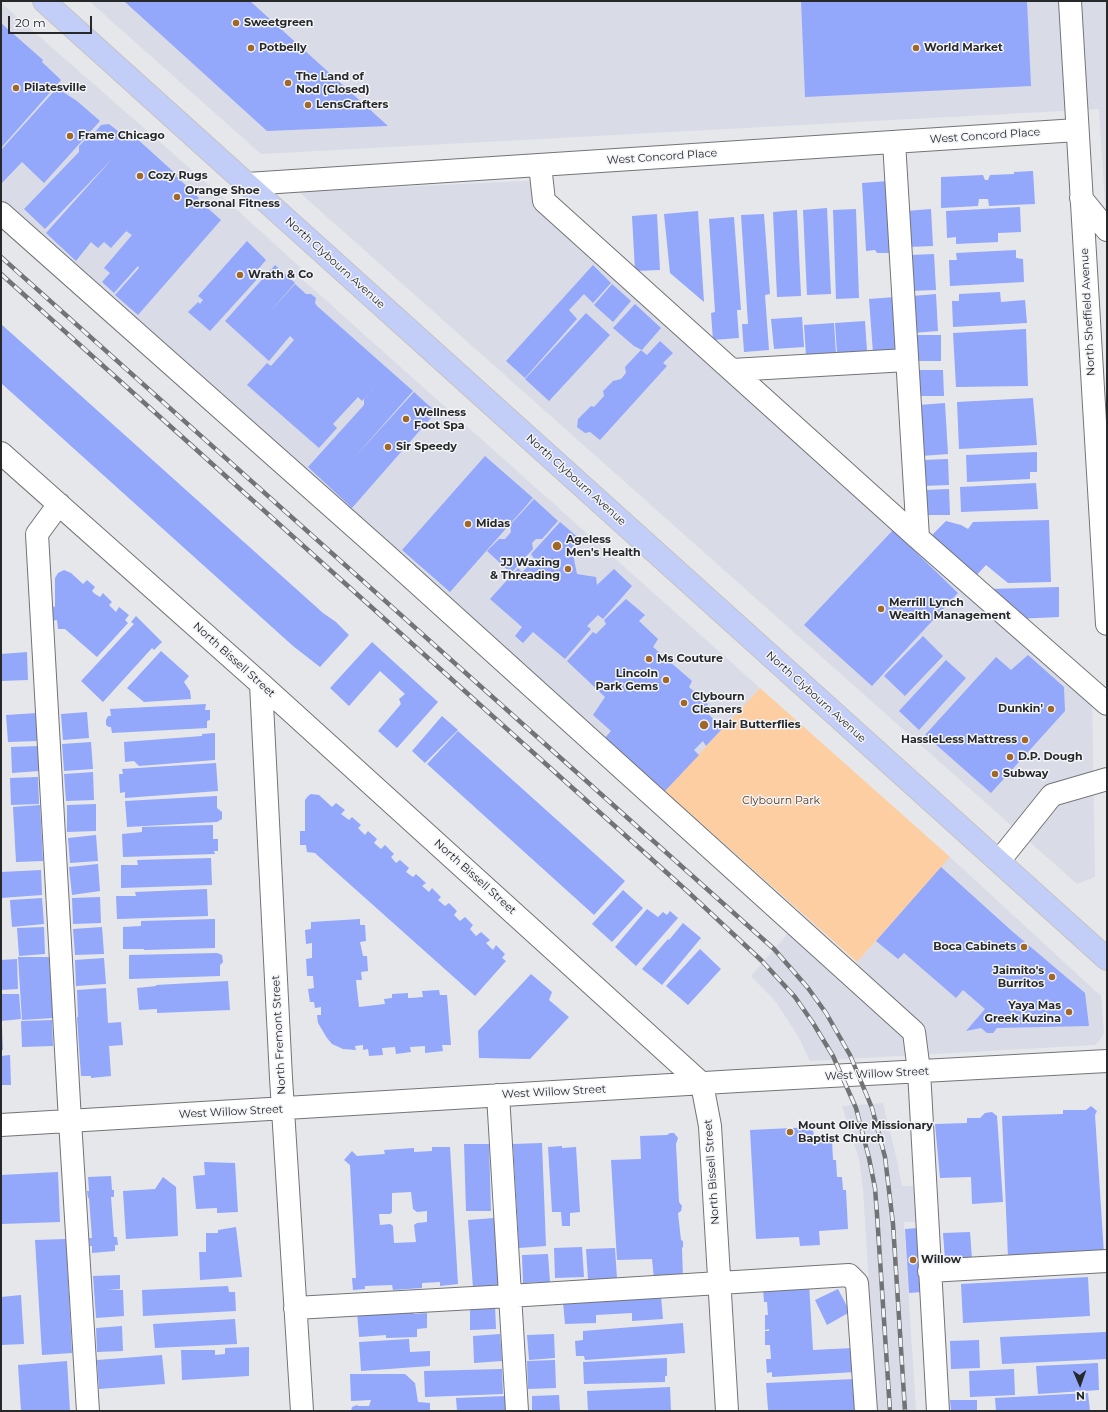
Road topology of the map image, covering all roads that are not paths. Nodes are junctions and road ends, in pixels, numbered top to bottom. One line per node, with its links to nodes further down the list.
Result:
1 (44, 1): 6 (main road, North Clybourn Avenue)
2 (1070, 1): 3 (street, North Sheffield Avenue)
3 (1077, 130): 4 (street, West Concord Place); 7 (street, North Sheffield Avenue)
4 (894, 142): 5 (street, West Concord Place); 10 (street)
5 (540, 165): 6 (street, West Concord Place); 11 (street)
6 (247, 184): 19 (main road, North Clybourn Avenue)
7 (1082, 198): 9 (street); 15 (street, North Sheffield Avenue)
8 (1, 213): 22 (street)
9 (1107, 230)
10 (907, 360): 11 (street); 14 (street)
11 (732, 370): 14 (street)
12 (1, 453): 13 (street, North Bissell Street)
13 (59, 504): 16 (street, North Bissell Street); 26 (street)
14 (918, 538): 17 (street)
15 (1107, 624)
16 (261, 684): 23 (street, North Bissell Street); 25 (street, North Fremont Street)
17 (1107, 704)
18 (1107, 779): 19 (street)
19 (999, 861): 20 (main road, North Clybourn Avenue)
20 (1107, 959)
21 (1107, 1061): 22 (street, West Willow Street)
22 (919, 1071): 23 (street, West Willow Street); 29 (street)
23 (702, 1084): 24 (street, West Willow Street); 30 (street, North Bissell Street)
24 (498, 1096): 25 (street, West Willow Street); 31 (street)
25 (283, 1109): 26 (street, West Willow Street); 32 (street, North Fremont Street)
26 (70, 1121): 27 (street, West Willow Street); 33 (street)
27 (1, 1125)
28 (1107, 1261): 29 (street)
29 (929, 1271): 38 (street)
30 (720, 1282): 31 (street); 36 (street, North Bissell Street); 37 (street)
31 (509, 1296): 32 (street); 35 (street)
32 (295, 1308): 34 (street, North Fremont Street)
33 (88, 1411)
34 (302, 1411)
35 (516, 1411)
36 (727, 1411)
37 (866, 1411)
38 (938, 1411)

